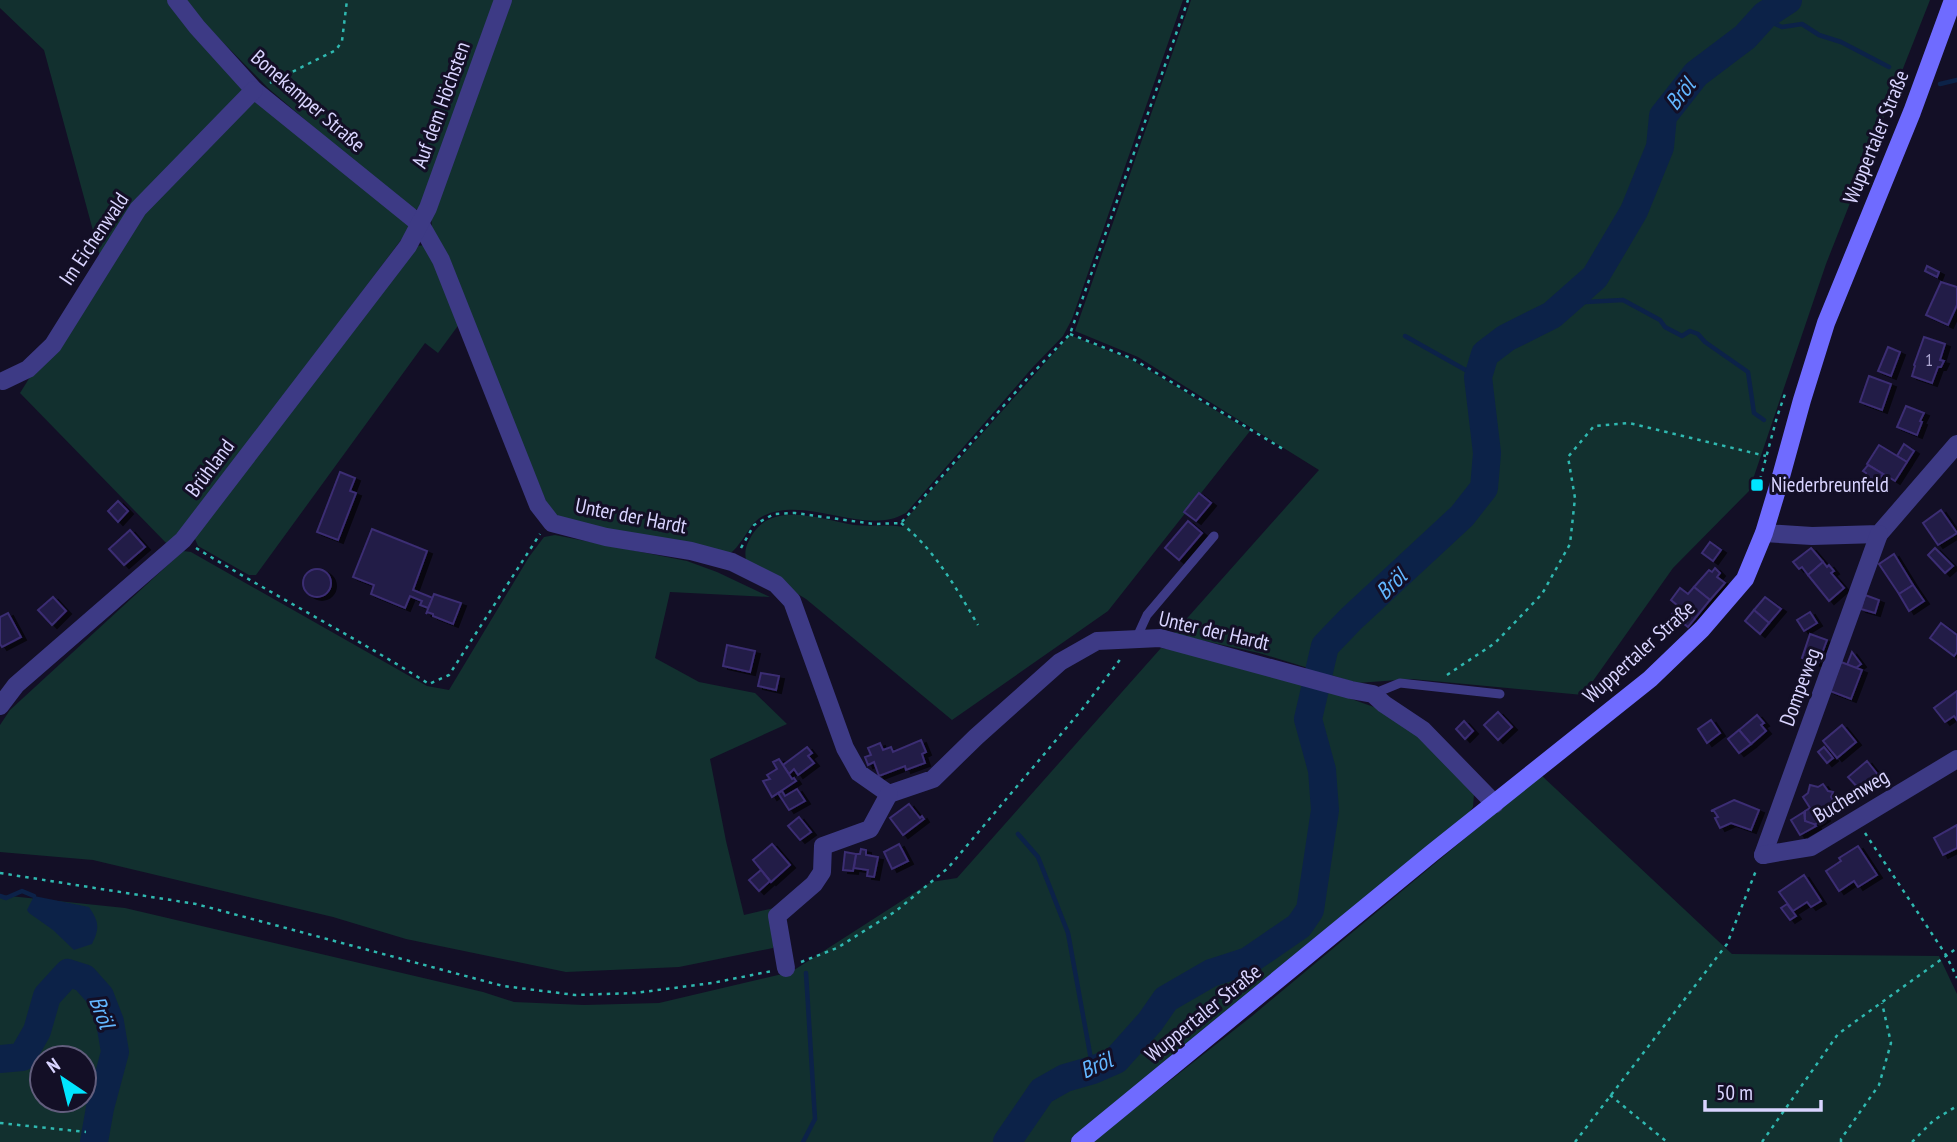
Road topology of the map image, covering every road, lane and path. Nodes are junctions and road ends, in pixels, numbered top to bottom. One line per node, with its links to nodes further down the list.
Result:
1 (176, 0): 7 (street, Bonekamper Straße)
2 (347, 0): 7 (path)
3 (503, 0): 8 (street, Auf dem Höchsten)
4 (1188, 0): 9 (path)
5 (1953, 0): 6 (main road, Wuppertaler Straße)
6 (1951, 24): 16 (main road, Wuppertaler Straße)
7 (254, 90): 8 (street, Bonekamper Straße); 10 (street, Im Eichenwald)
8 (421, 225): 14 (street, Unter der Hardt); 19 (street, Brühland)
9 (1070, 334): 12 (path); 15 (path)
10 (3, 381)
11 (1957, 444): 17 (street)
12 (1283, 449)
13 (1766, 456): 23 (path)
14 (549, 520): 19 (path); 20 (street, Unter der Hardt)
15 (901, 523): 20 (path); 21 (path)
16 (1764, 533): 17 (street); 29 (main road, Wuppertaler Straße)
17 (1878, 534): 31 (street, Dompeweg)
18 (1214, 536): 22 (lane)
19 (183, 540): 26 (street, Brühland)
20 (732, 562): 28 (street, Unter der Hardt)
21 (978, 625)
22 (1136, 639): 24 (street, Unter der Hardt); 28 (street, Unter der Hardt); 35 (path)
23 (1430, 686): 24 (lane); 25 (lane)
24 (1373, 694): 29 (street, Unter der Hardt)
25 (1500, 694)
26 (0, 706)
27 (1957, 759): 30 (street, Buchenweg)
28 (889, 794): 35 (street)
29 (1495, 804): 42 (main road, Wuppertaler Straße)
30 (1856, 819): 31 (street, Buchenweg); 34 (path)
31 (1763, 855): 38 (path)
32 (0, 873): 35 (path)
33 (1957, 948): 34 (path)
34 (1946, 955): 36 (path); 37 (path)
35 (786, 968)
36 (1957, 978)
37 (1882, 1002): 45 (path); 46 (path)
38 (1610, 1095): 43 (path); 44 (path)
39 (1957, 1107): 47 (path)
40 (0, 1123): 41 (path)
41 (86, 1132)
42 (1080, 1142)
43 (1575, 1142)
44 (1667, 1142)
45 (1762, 1142)
46 (1841, 1142)
47 (1912, 1142)

